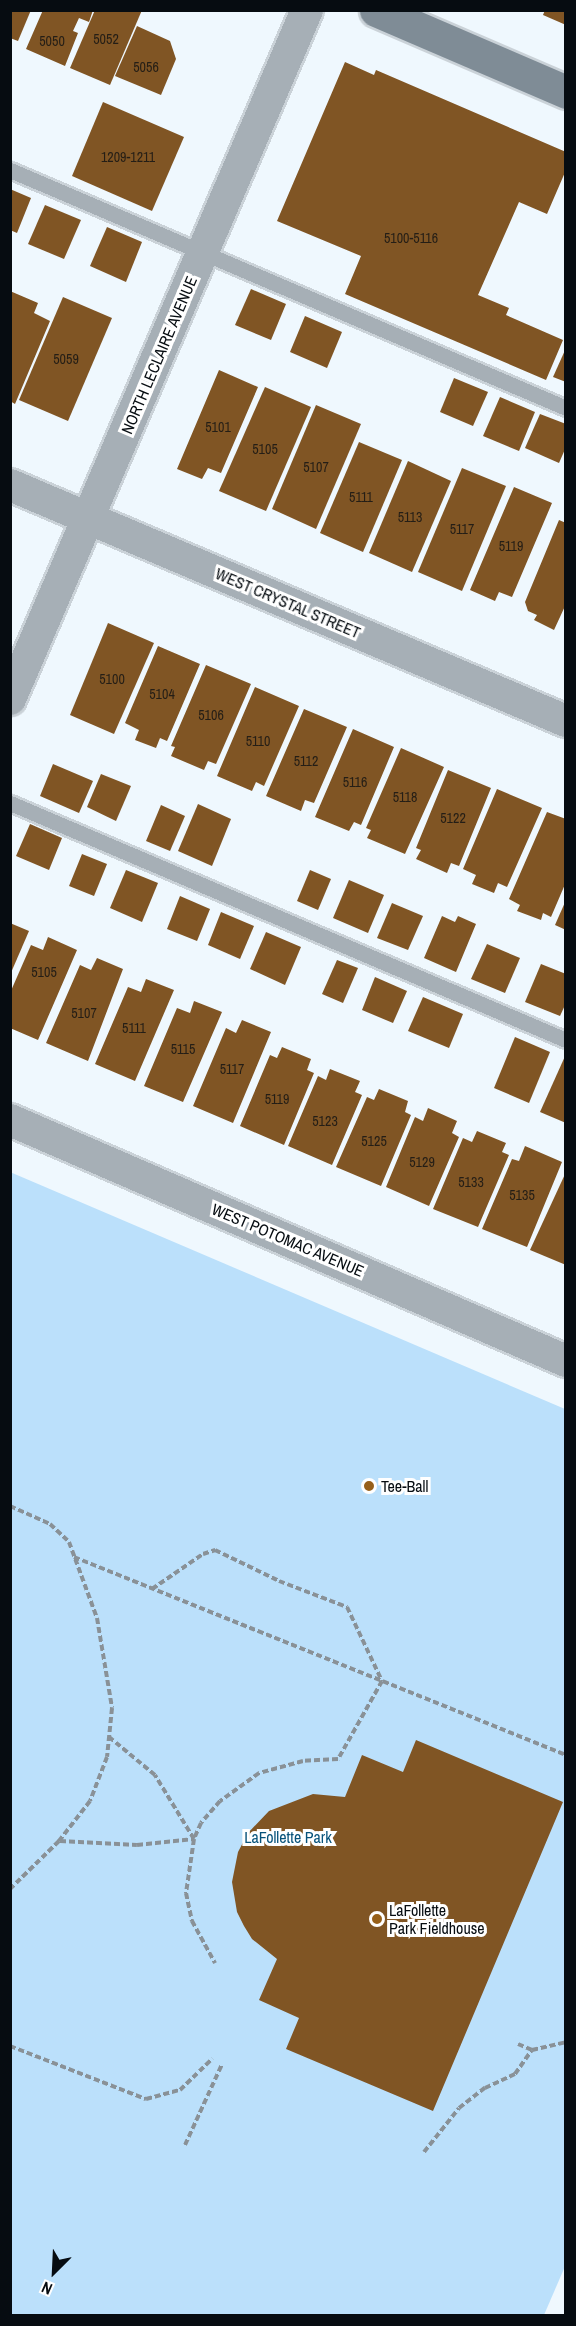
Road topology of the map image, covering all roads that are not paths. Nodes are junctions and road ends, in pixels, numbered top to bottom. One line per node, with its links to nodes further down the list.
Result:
1 (307, 10): 5 (street, NORTH LECLAIRE AVENUE)
2 (376, 10): 3 (main road)
3 (566, 92)
4 (10, 170): 5 (lane)
5 (203, 252): 6 (lane); 8 (street, NORTH LECLAIRE AVENUE)
6 (566, 408)
7 (10, 485): 8 (street, WEST CRYSTAL STREET)
8 (88, 518): 9 (street, NORTH LECLAIRE AVENUE); 10 (street, WEST CRYSTAL STREET)
9 (10, 699)
10 (566, 722)
11 (10, 803): 12 (lane)
12 (566, 1040)
13 (10, 1120): 14 (street, WEST POTOMAC AVENUE)
14 (566, 1361)

